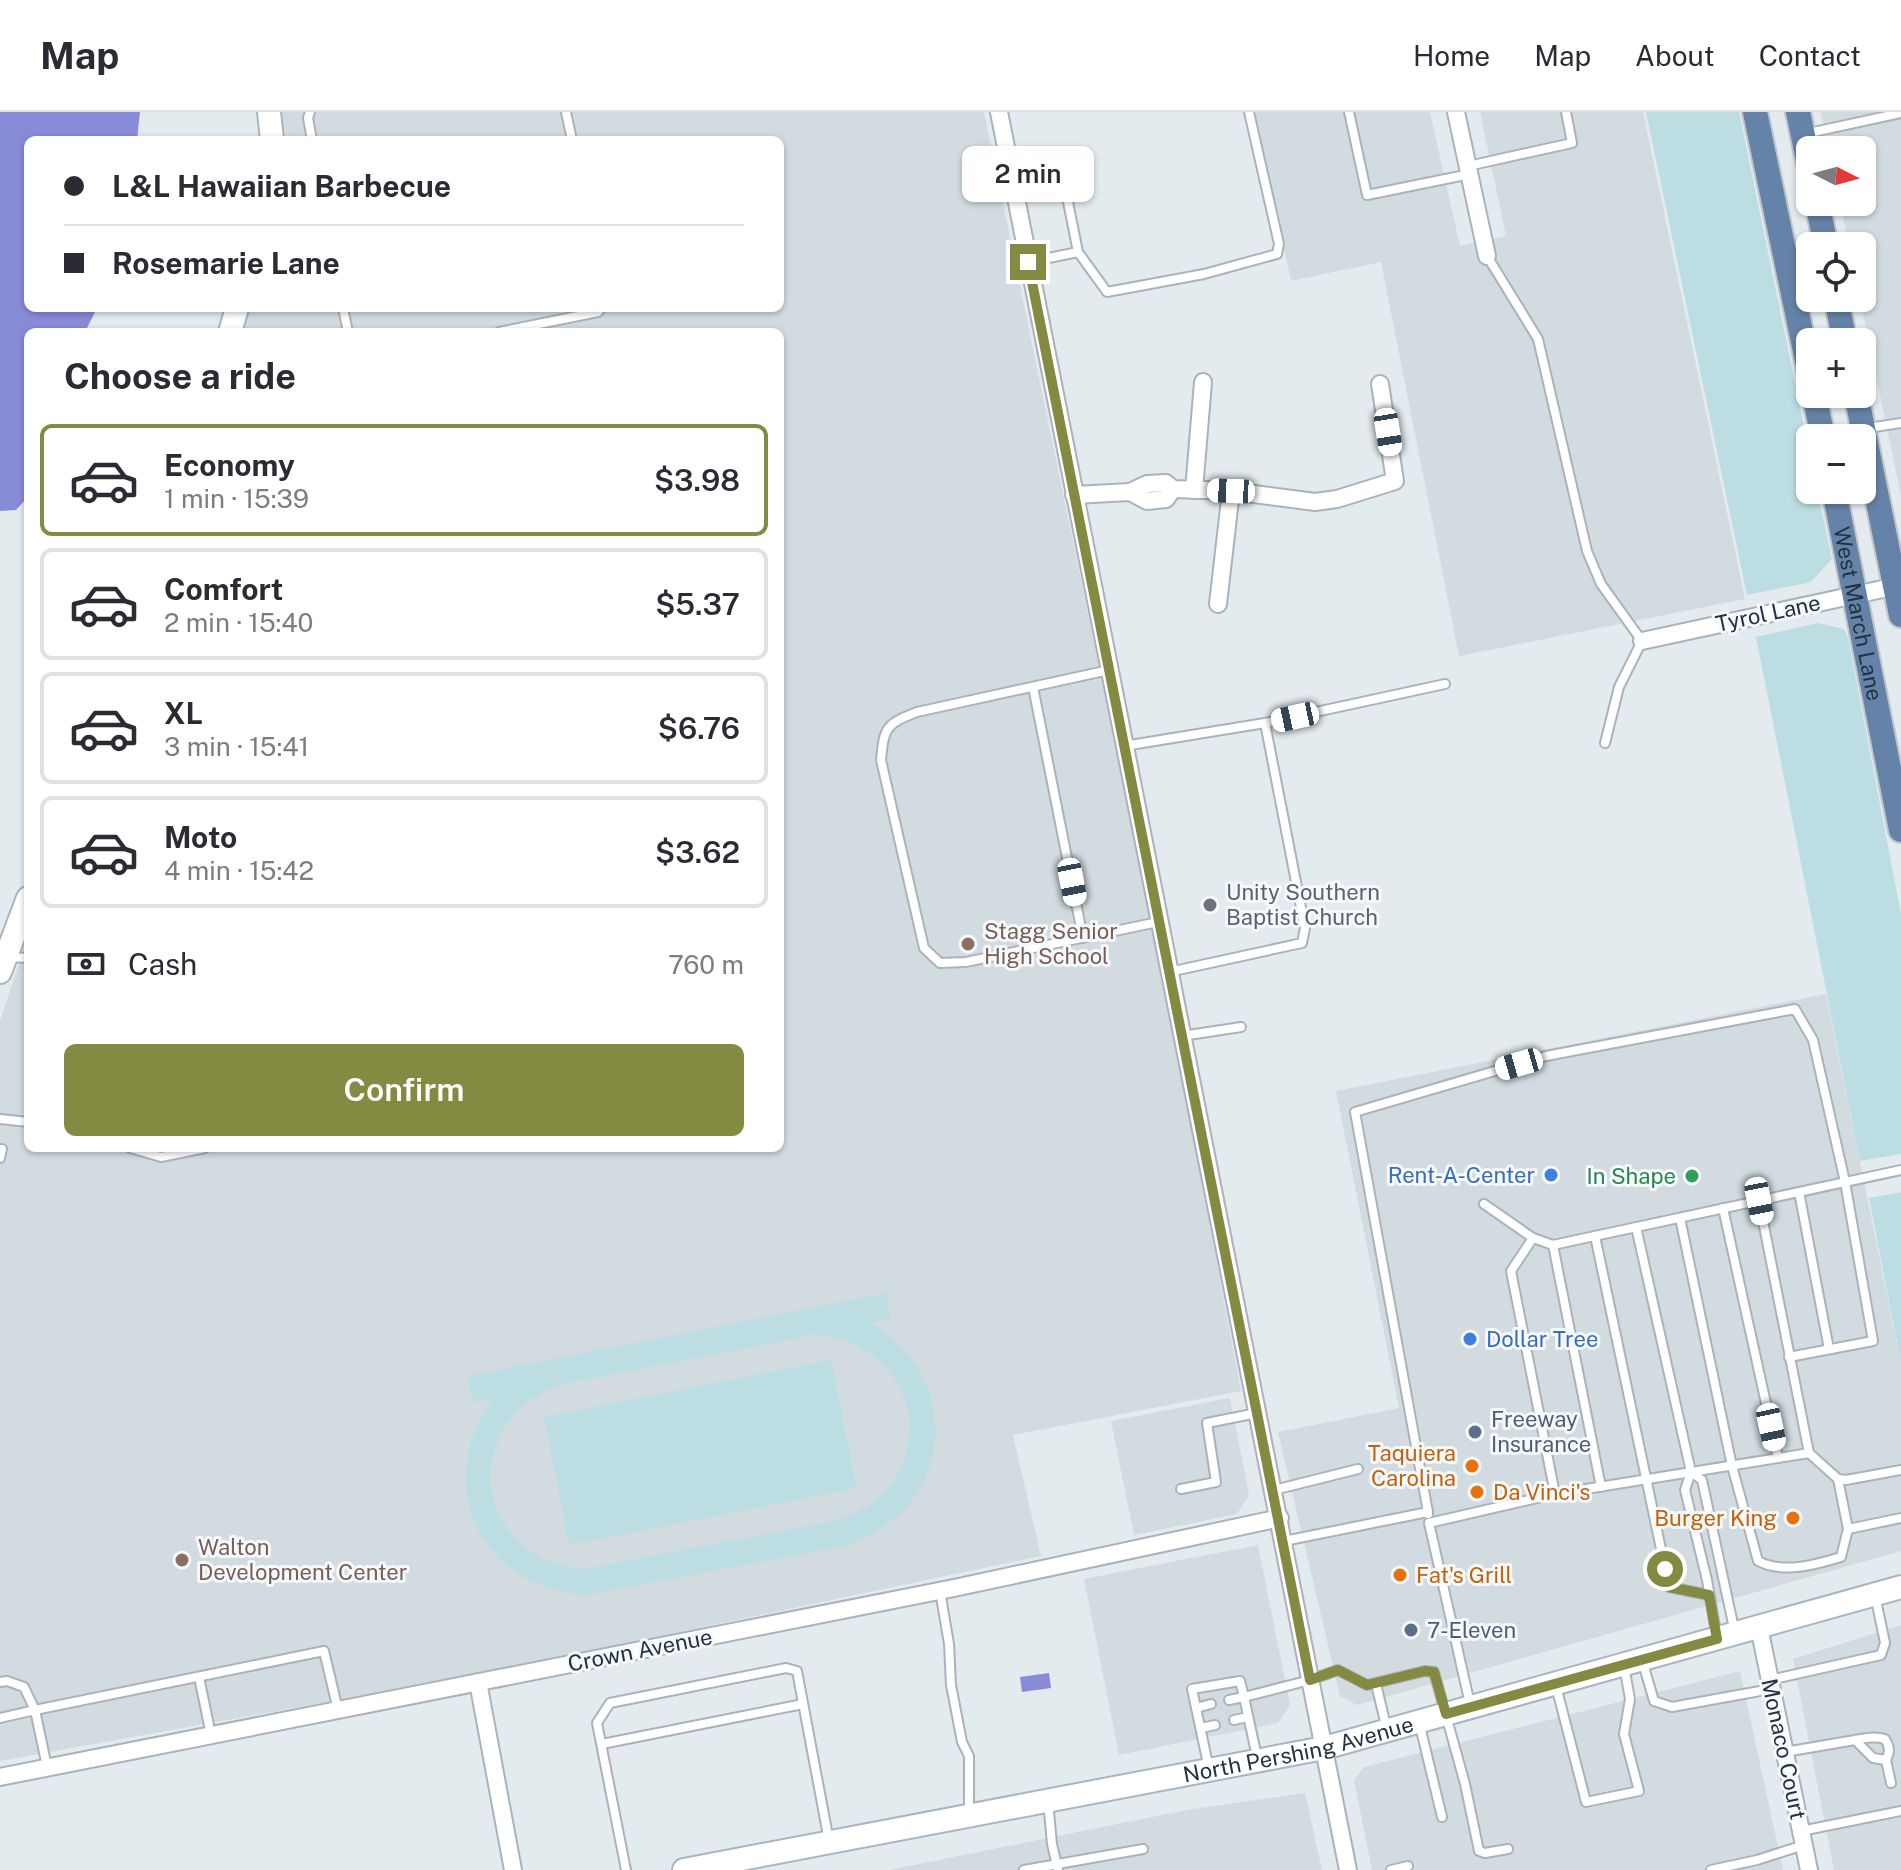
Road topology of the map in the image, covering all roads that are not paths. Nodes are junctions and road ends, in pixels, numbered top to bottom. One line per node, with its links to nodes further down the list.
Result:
1 (269, 112): 12 (main road)
2 (310, 112): 13 (lane)
3 (566, 112): 14 (lane)
4 (999, 112): 19 (street)
5 (1249, 112): 17 (lane)
6 (1349, 112): 15 (lane)
7 (1456, 112): 15 (street)
8 (1566, 112): 15 (lane)
9 (1755, 112): 22 (main road)
10 (1901, 113): 11 (lane)
11 (1801, 123)
12 (272, 136)
13 (311, 136)
14 (571, 136)
15 (1469, 170): 18 (street)
16 (1063, 177): 17 (lane)
17 (1078, 252): 19 (lane)
18 (1487, 256): 36 (lane)
19 (1028, 262): 30 (street)
20 (598, 312): 21 (lane)
21 (519, 328)
22 (1800, 328)
23 (1203, 382): 28 (street)
24 (1380, 384): 29 (street)
25 (1901, 423): 26 (lane)
26 (1876, 427)
27 (1876, 487): 32 (main road, West March Lane)
28 (1194, 490): 29 (street); 30 (street)
29 (1231, 491): 34 (street)
30 (1074, 495): 37 (street)
31 (1837, 504): 33 (main road, West March Lane)
32 (1898, 586): 33 (street, Tyrol Lane); 35 (main road, West March Lane)
33 (1856, 594): 36 (street, Tyrol Lane); 43 (main road, West March Lane)
34 (1218, 604)
35 (1901, 615)
36 (1642, 641): 41 (lane)
37 (1109, 670): 39 (lane); 42 (street)
38 (1445, 684): 40 (lane)
39 (1033, 687): 46 (lane); 46 (lane)
40 (1265, 723): 42 (lane); 48 (lane)
41 (1605, 743)
42 (1124, 746): 45 (street)
43 (1901, 830)
44 (24, 913): 47 (main road)
45 (1158, 922): 46 (lane); 48 (street)
46 (1083, 938)
47 (11, 962)
48 (1168, 972): 50 (street)
49 (1241, 1027): 50 (lane)
50 (1181, 1036): 68 (street)
51 (0, 1119): 52 (lane)
52 (24, 1122)
53 (144, 1152): 54 (lane)
54 (185, 1152)
55 (1901, 1170): 56 (lane)
56 (1845, 1182): 57 (lane); 66 (lane); 81 (lane)
57 (1799, 1192): 58 (lane); 66 (lane)
58 (1759, 1201): 60 (lane); 67 (lane)
59 (1484, 1204): 64 (lane)
60 (1723, 1208): 61 (lane); 70 (lane)
61 (1680, 1218): 62 (lane); 71 (lane)
62 (1636, 1227): 63 (lane); 74 (lane)
63 (1595, 1236): 65 (lane); 75 (lane)
64 (1533, 1238): 65 (lane); 80 (lane)
65 (1553, 1245): 77 (lane)
66 (1829, 1349): 67 (lane)
67 (1789, 1357): 69 (lane)
68 (1258, 1413): 78 (lane); 79 (street)
69 (1809, 1453): 70 (lane); 76 (lane)
70 (1778, 1458): 71 (lane)
71 (1732, 1466): 74 (lane); 85 (lane)
72 (1358, 1469): 79 (lane)
73 (1901, 1470): 76 (lane)
74 (1691, 1472): 75 (lane); 90 (lane); 92 (lane)
75 (1645, 1479): 77 (lane); 90 (lane)
76 (1838, 1479): 85 (lane)
77 (1601, 1487): 80 (lane)
78 (1181, 1489)
79 (1274, 1490): 82 (street)
80 (1555, 1494): 84 (lane)
81 (1428, 1512): 84 (lane); 86 (lane)
82 (1280, 1518): 86 (street); 88 (street, Crown Avenue)
83 (1901, 1518): 85 (lane)
84 (1429, 1523): 105 (lane)
85 (1848, 1529)
86 (1284, 1541): 95 (street)
87 (1901, 1587): 89 (main road, North Pershing Avenue)
88 (940, 1591): 97 (street, Crown Avenue); 130 (lane)
89 (1875, 1594): 91 (main road, North Pershing Avenue); 100 (lane)
90 (1709, 1595): 92 (lane)
91 (1759, 1627): 92 (main road, North Pershing Avenue); 100 (street, Monaco Court)
92 (1726, 1636): 93 (main road, North Pershing Avenue)
93 (1633, 1662): 99 (main road, North Pershing Avenue); 99 (lane); 100 (lane)
94 (199, 1677): 107 (lane); 108 (lane); 117 (lane)
95 (1310, 1680): 98 (lane); 101 (lane); 120 (street)
96 (0, 1682): 107 (lane)
97 (478, 1682): 108 (street, Crown Avenue); 139 (street)
98 (1376, 1684): 109 (lane); 116 (lane)
99 (1556, 1684): 105 (main road, North Pershing Avenue)
100 (1771, 1684): 121 (street, Monaco Court)
101 (1244, 1697): 102 (lane); 106 (lane); 110 (lane)
102 (1229, 1700)
103 (803, 1704): 119 (lane); 119 (lane); 133 (lane)
104 (1211, 1704): 106 (lane)
105 (1471, 1707): 109 (main road, North Pershing Avenue)
106 (1196, 1708): 115 (lane)
107 (35, 1710): 111 (lane); 124 (lane)
108 (338, 1711): 117 (street, Crown Avenue)
109 (1446, 1714): 113 (main road, North Pershing Avenue); 135 (lane)
110 (1248, 1717): 112 (lane); 122 (lane)
111 (0, 1718)
112 (1234, 1720)
113 (1419, 1722): 116 (main road, North Pershing Avenue); 131 (lane)
114 (1215, 1725): 115 (lane)
115 (1201, 1728): 125 (lane)
116 (1387, 1730): 120 (main road, North Pershing Avenue)
117 (211, 1736): 124 (street, Crown Avenue)
118 (1855, 1740): 121 (lane); 123 (lane); 123 (lane)
119 (602, 1744): 140 (lane)
120 (1324, 1748): 122 (main road, North Pershing Avenue); 143 (street)
121 (1785, 1752): 132 (street, Monaco Court)
122 (1258, 1760): 125 (main road, North Pershing Avenue)
123 (1886, 1760): 127 (lane)
124 (47, 1768): 126 (street, Crown Avenue)
125 (1209, 1770): 128 (main road, North Pershing Avenue)
126 (0, 1777)
127 (1891, 1783)
128 (1047, 1801): 130 (main road, North Pershing Avenue); 138 (lane)
129 (1901, 1811): 132 (lane)
130 (969, 1815): 133 (main road, North Pershing Avenue)
131 (1442, 1817)
132 (1803, 1838): 145 (lane); 146 (street, Monaco Court)
133 (830, 1842): 136 (main road, North Pershing Avenue)
134 (1143, 1849): 138 (lane)
135 (1508, 1849)
136 (763, 1862): 141 (main road, North Pershing Avenue)
137 (1408, 1866): 144 (lane)
138 (1058, 1867): 142 (lane)
139 (513, 1870)
140 (626, 1870)
141 (684, 1870)
142 (1024, 1870)
143 (1348, 1870)
144 (1391, 1870)
145 (1711, 1870)
146 (1809, 1870)

